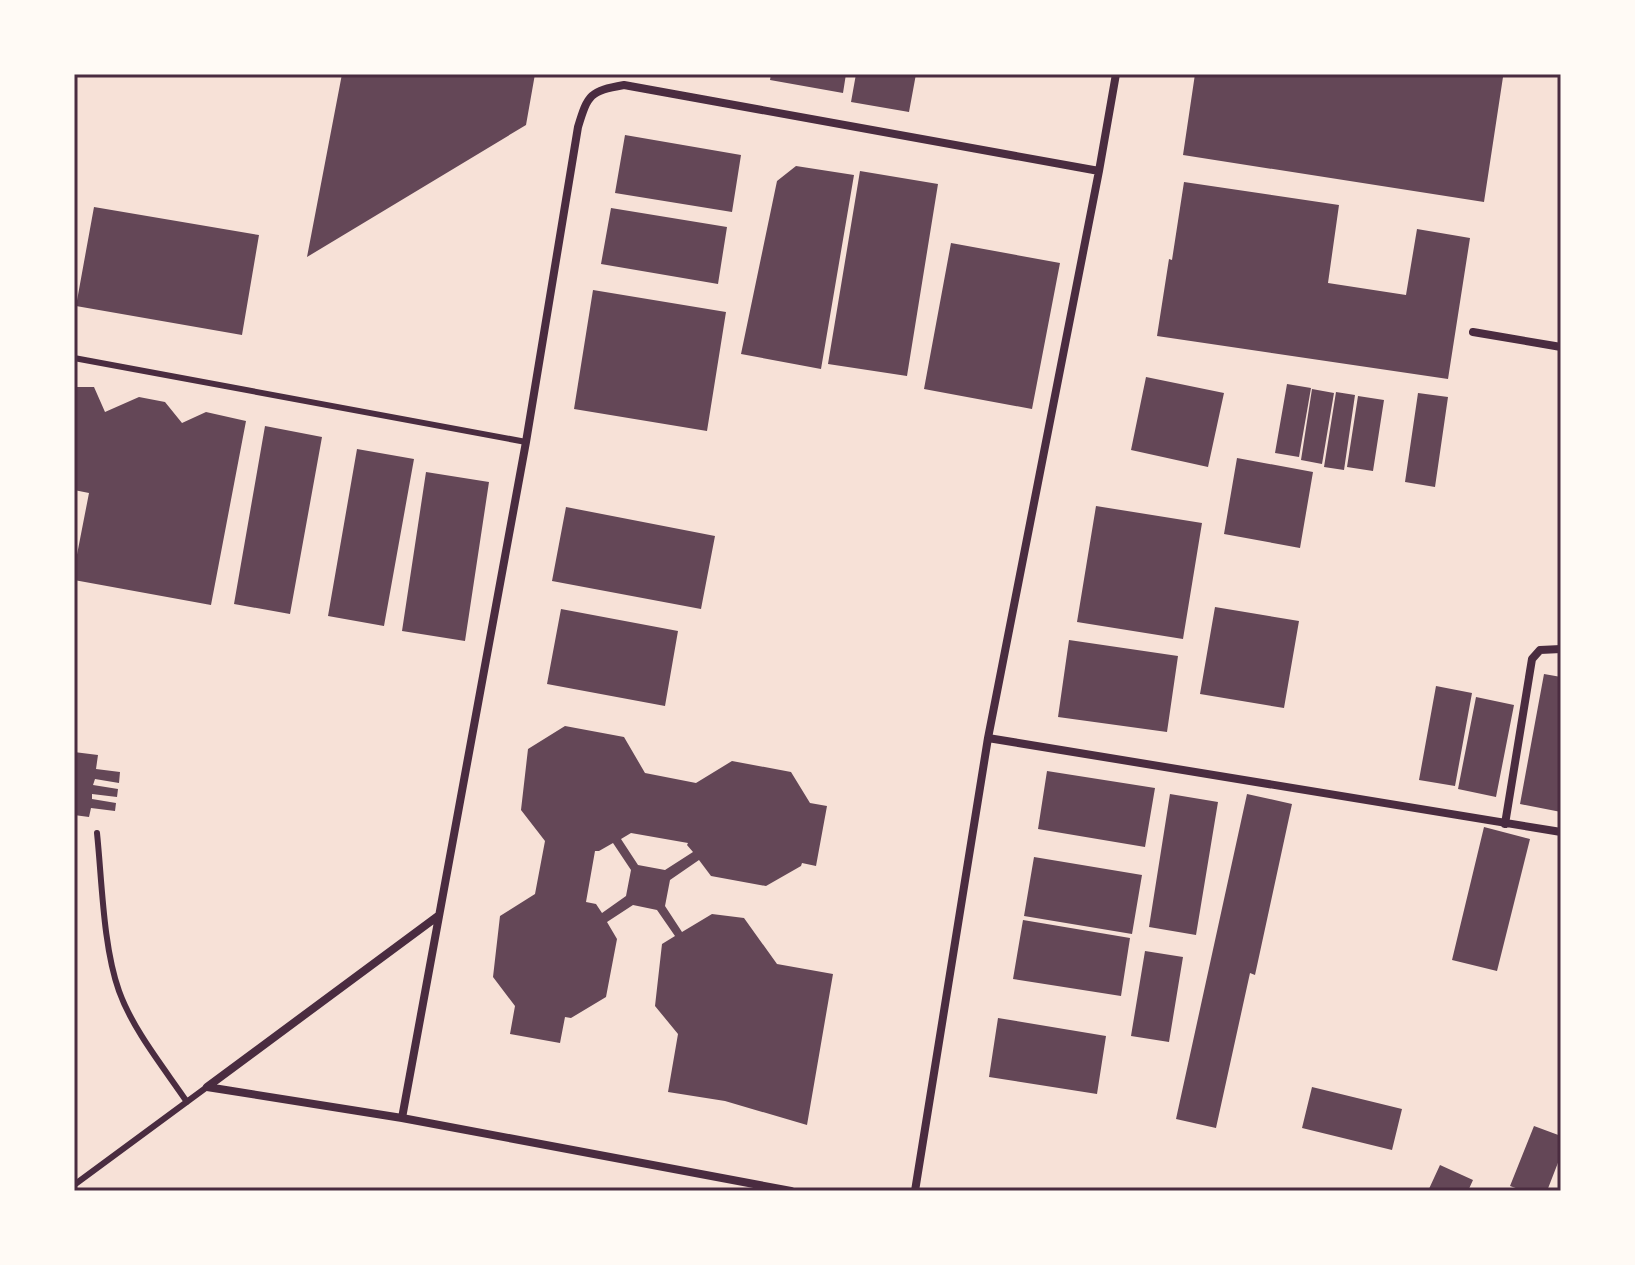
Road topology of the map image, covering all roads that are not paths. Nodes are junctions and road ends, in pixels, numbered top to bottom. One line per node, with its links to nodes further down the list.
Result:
1 (1116, 74): 2 (street)
2 (1099, 171): 6 (street); 8 (street)
3 (1473, 332): 4 (street)
4 (1561, 347)
5 (74, 358): 6 (lane)
6 (526, 442): 12 (street)
7 (1561, 649): 9 (street)
8 (988, 738): 9 (street); 18 (street)
9 (1505, 824): 10 (street)
10 (1561, 832)
11 (97, 833): 14 (lane)
12 (439, 916): 13 (street); 15 (street)
13 (207, 1087): 14 (lane); 15 (street)
14 (187, 1102): 16 (lane)
15 (402, 1118): 17 (street)
16 (74, 1185)
17 (791, 1191)
18 (915, 1191)

